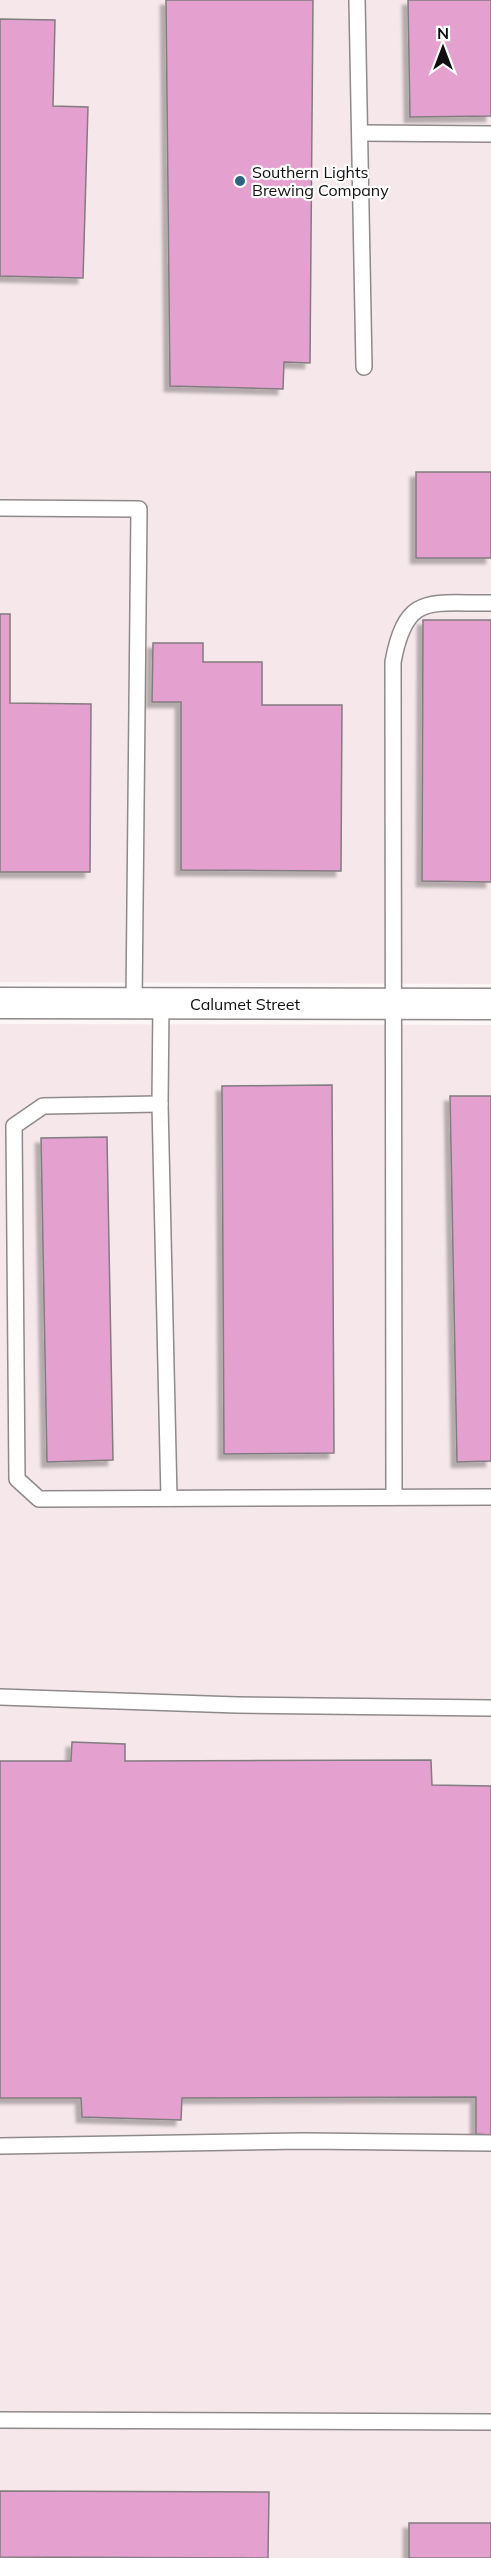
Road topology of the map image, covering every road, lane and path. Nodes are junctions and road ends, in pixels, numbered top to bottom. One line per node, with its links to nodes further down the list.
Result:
1 (357, 0): 2 (lane)
2 (361, 133): 3 (lane); 4 (lane)
3 (491, 134)
4 (364, 367)
5 (0, 508): 8 (lane)
6 (491, 603): 9 (lane)
7 (0, 1003): 8 (street, Calumet Street)
8 (147, 1004): 9 (street, Calumet Street); 11 (lane)
9 (395, 1004): 10 (street, Calumet Street); 12 (lane)
10 (491, 1004)
11 (160, 1104): 14 (lane); 14 (lane)
12 (394, 1497): 13 (lane); 14 (lane)
13 (491, 1497)
14 (169, 1498)
15 (0, 1697): 16 (lane)
16 (491, 1708)
17 (491, 2143): 18 (lane)
18 (0, 2146)
19 (0, 2421): 20 (lane)
20 (491, 2422)

